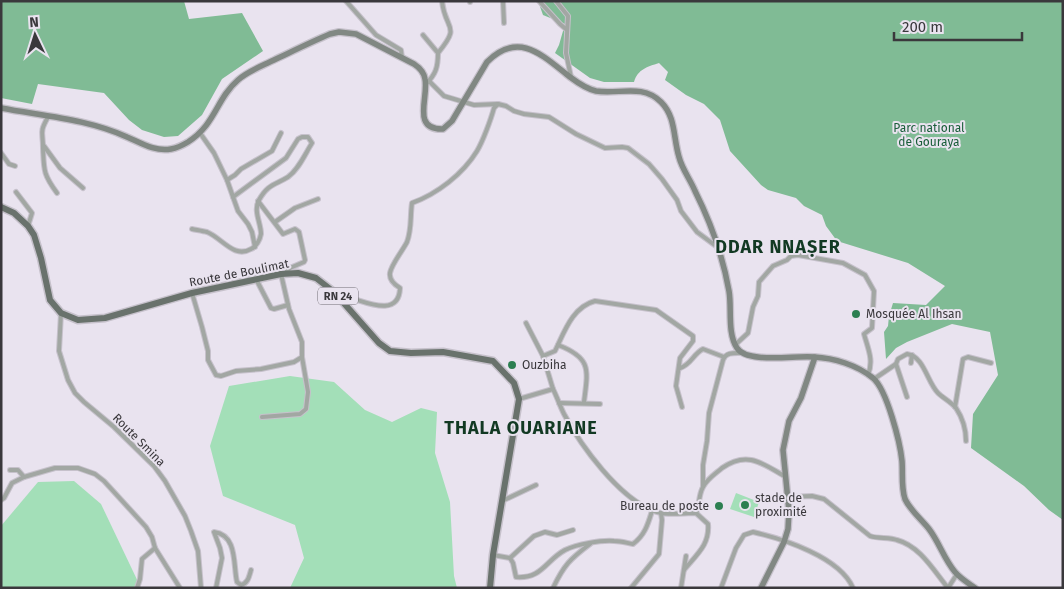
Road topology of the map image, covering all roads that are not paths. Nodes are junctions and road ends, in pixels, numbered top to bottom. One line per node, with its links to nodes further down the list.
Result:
1 (346, 1): 10 (street)
2 (442, 1): 9 (street)
3 (504, 1): 6 (street)
4 (540, 1): 7 (street)
5 (556, 1): 7 (street)
6 (504, 23)
7 (567, 30): 11 (street)
8 (423, 35): 9 (street)
9 (438, 53): 12 (street)
10 (402, 58): 12 (main road); 18 (main road)
11 (571, 78): 13 (main road); 33 (main road)
12 (427, 83): 13 (street); 13 (main road)
13 (463, 102): 14 (street)
14 (498, 104): 33 (street); 38 (street)
15 (1, 108): 16 (main road)
16 (48, 117): 18 (main road); 19 (street)
17 (281, 133): 22 (street)
18 (200, 134): 22 (street)
19 (44, 146): 23 (street); 25 (street)
20 (1, 153): 21 (street)
21 (15, 166)
22 (227, 180): 26 (street)
23 (83, 188)
24 (16, 192): 31 (street)
25 (57, 193)
26 (233, 197): 28 (street); 34 (street)
27 (318, 199): 30 (street)
28 (258, 201): 30 (street); 34 (street)
29 (1, 207): 31 (main road)
30 (275, 222): 35 (street)
31 (28, 226): 40 (main road)
32 (192, 229): 34 (street)
33 (716, 246): 43 (main road)
34 (255, 247)
35 (283, 274): 36 (main road, Route de Boulimat / RN 24); 38 (main road, Route de Boulimat / RN 24); 39 (street)
36 (256, 279): 37 (main road, Route de Boulimat / RN 24); 39 (street)
37 (192, 293): 40 (main road, Route de Boulimat / RN 24); 48 (street)
38 (343, 302): 57 (main road, Route de Boulimat / RN 24)
39 (288, 305): 48 (street)
40 (61, 313): 88 (street, Route Smina)
41 (526, 323): 46 (street)
42 (558, 345): 46 (street); 53 (street); 58 (street)
43 (735, 345): 44 (main road); 54 (street)
44 (741, 353): 47 (main road); 49 (street)
45 (912, 355): 50 (street); 52 (street); 62 (street)
46 (543, 356): 55 (street)
47 (816, 356): 54 (main road); 67 (main road)
48 (302, 357): 63 (street)
49 (724, 357): 53 (street); 69 (street)
50 (910, 363)
51 (992, 363): 62 (street)
52 (896, 364): 54 (street); 56 (street)
53 (680, 368): 61 (street)
54 (871, 377): 85 (main road)
55 (553, 389): 57 (street); 59 (street)
56 (907, 397)
57 (519, 399): 72 (main road)
58 (584, 402): 59 (street); 60 (street)
59 (559, 403): 73 (street)
60 (600, 404)
61 (682, 407)
62 (955, 407): 64 (street)
63 (262, 416)
64 (966, 441)
65 (10, 470): 66 (street)
66 (24, 477): 71 (street); 79 (street)
67 (786, 478): 69 (street); 70 (main road)
68 (536, 486): 72 (street)
69 (703, 486): 75 (street)
70 (788, 497): 78 (main road); 85 (street)
71 (1, 500)
72 (502, 501): 80 (main road)
73 (652, 511): 74 (street); 77 (street)
74 (661, 513): 75 (street); 92 (street)
75 (696, 513): 84 (street)
76 (572, 530): 82 (street)
77 (592, 542): 82 (street); 91 (street)
78 (784, 542): 94 (street); 95 (main road); 96 (street)
79 (155, 548): 86 (street); 87 (street)
80 (493, 556): 82 (street); 90 (main road)
81 (686, 556): 84 (street)
82 (510, 558)
83 (251, 570): 89 (street)
84 (684, 570): 93 (street)
85 (957, 574): 97 (main road)
86 (137, 588)
87 (180, 588)
88 (201, 588)
89 (216, 588)
90 (490, 588)
91 (553, 588)
92 (631, 588)
93 (681, 588)
94 (722, 588)
95 (761, 588)
96 (853, 588)
97 (975, 588)

